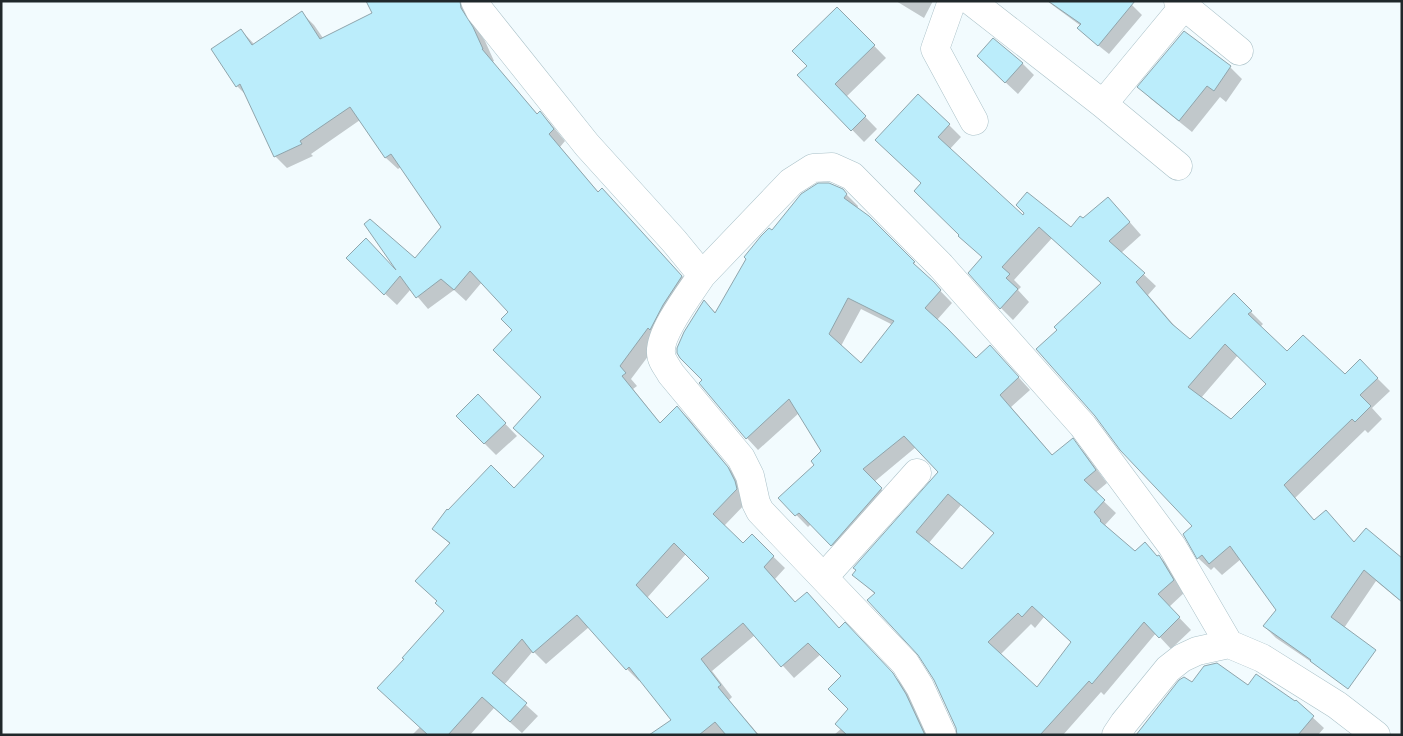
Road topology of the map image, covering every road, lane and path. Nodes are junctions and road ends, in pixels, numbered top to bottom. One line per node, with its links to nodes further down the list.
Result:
1 (475, 1): 9 (street)
2 (952, 1): 7 (street)
3 (987, 6): 6 (street)
4 (1192, 6): 5 (street); 6 (street)
5 (1238, 51)
6 (1103, 104): 8 (street)
7 (974, 121)
8 (1178, 166)
9 (702, 275): 11 (street); 12 (street)
10 (917, 473): 11 (street)
11 (824, 577): 13 (street)
12 (1230, 644): 14 (street); 15 (street)
13 (942, 735)
14 (1116, 735)
15 (1376, 735)

